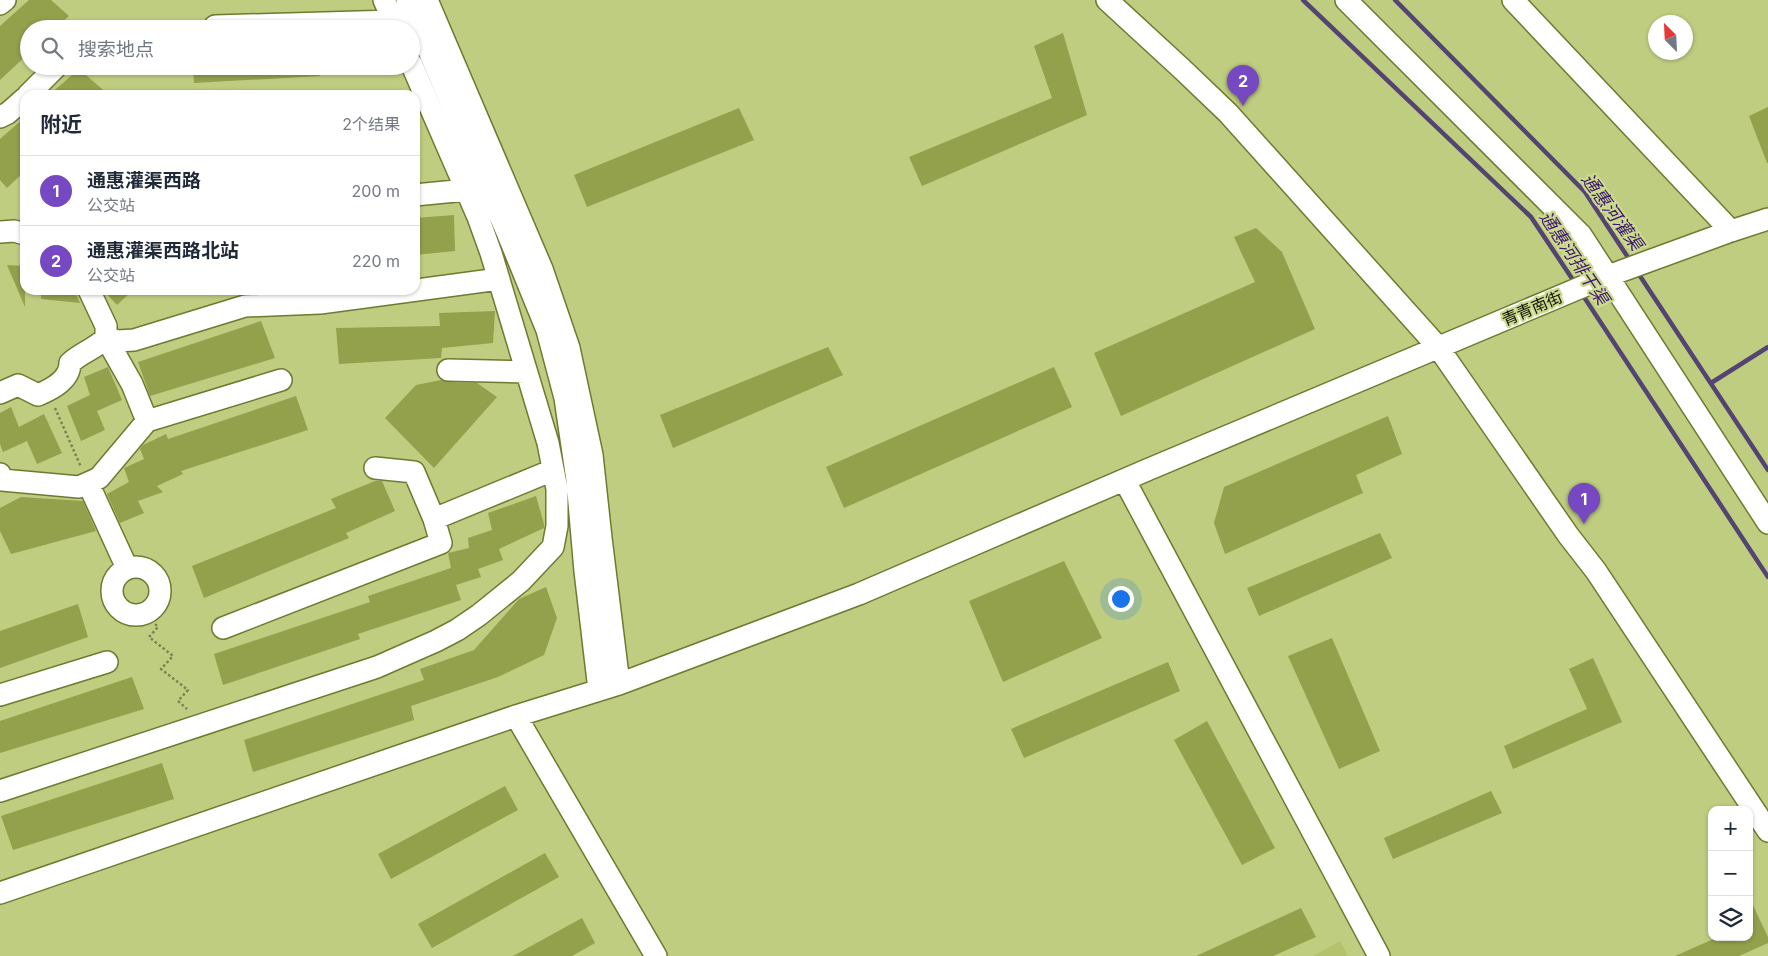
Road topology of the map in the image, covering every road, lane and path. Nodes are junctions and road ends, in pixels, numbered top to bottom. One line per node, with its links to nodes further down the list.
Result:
1 (5, 0): 8 (street)
2 (384, 0): 9 (street)
3 (407, 0): 10 (street)
4 (428, 0): 47 (street)
5 (1107, 0): 29 (street)
6 (1346, 0): 23 (street)
7 (1513, 0): 22 (street)
8 (0, 4)
9 (393, 20)
10 (416, 20)
11 (420, 30): 48 (street)
12 (48, 75): 14 (street)
13 (413, 75): 15 (street)
14 (33, 90)
15 (416, 90)
16 (420, 100): 19 (street)
17 (20, 102): 18 (street)
18 (0, 117)
19 (466, 190): 20 (street); 24 (street)
20 (420, 195)
21 (1768, 219): 22 (street, 青青南街)
22 (1731, 231): 23 (street, 青青南街)
23 (1625, 270): 29 (street, 青青南街); 42 (street)
24 (499, 279): 25 (street); 31 (street)
25 (420, 290)
26 (90, 295): 28 (street)
27 (380, 295): 28 (street)
28 (106, 338): 33 (street); 35 (street)
29 (1438, 347): 39 (street, 青青南街); 53 (street)
30 (448, 370): 31 (street)
31 (526, 372): 37 (street)
32 (281, 380): 35 (street)
33 (48, 390): 34 (street); 40 (path)
34 (0, 393)
35 (147, 421): 40 (street)
36 (375, 468): 41 (street)
37 (553, 470): 41 (street); 51 (street)
38 (1, 478): 40 (street)
39 (1125, 481): 47 (street, 青青南街); 56 (street)
40 (88, 483): 43 (street)
41 (434, 520): 45 (street)
42 (1768, 523)
43 (128, 568): 44 (street); 44 (street)
44 (144, 614): 51 (path)
45 (223, 628)
46 (108, 662): 49 (street)
47 (620, 684): 48 (street, 青青南街)
48 (599, 690): 50 (street, 青青南街)
49 (0, 695)
50 (516, 716): 54 (street, 青青南街); 55 (street)
51 (204, 724): 52 (street)
52 (0, 791)
53 (1768, 831)
54 (0, 893)
55 (656, 956)
56 (1379, 956)

